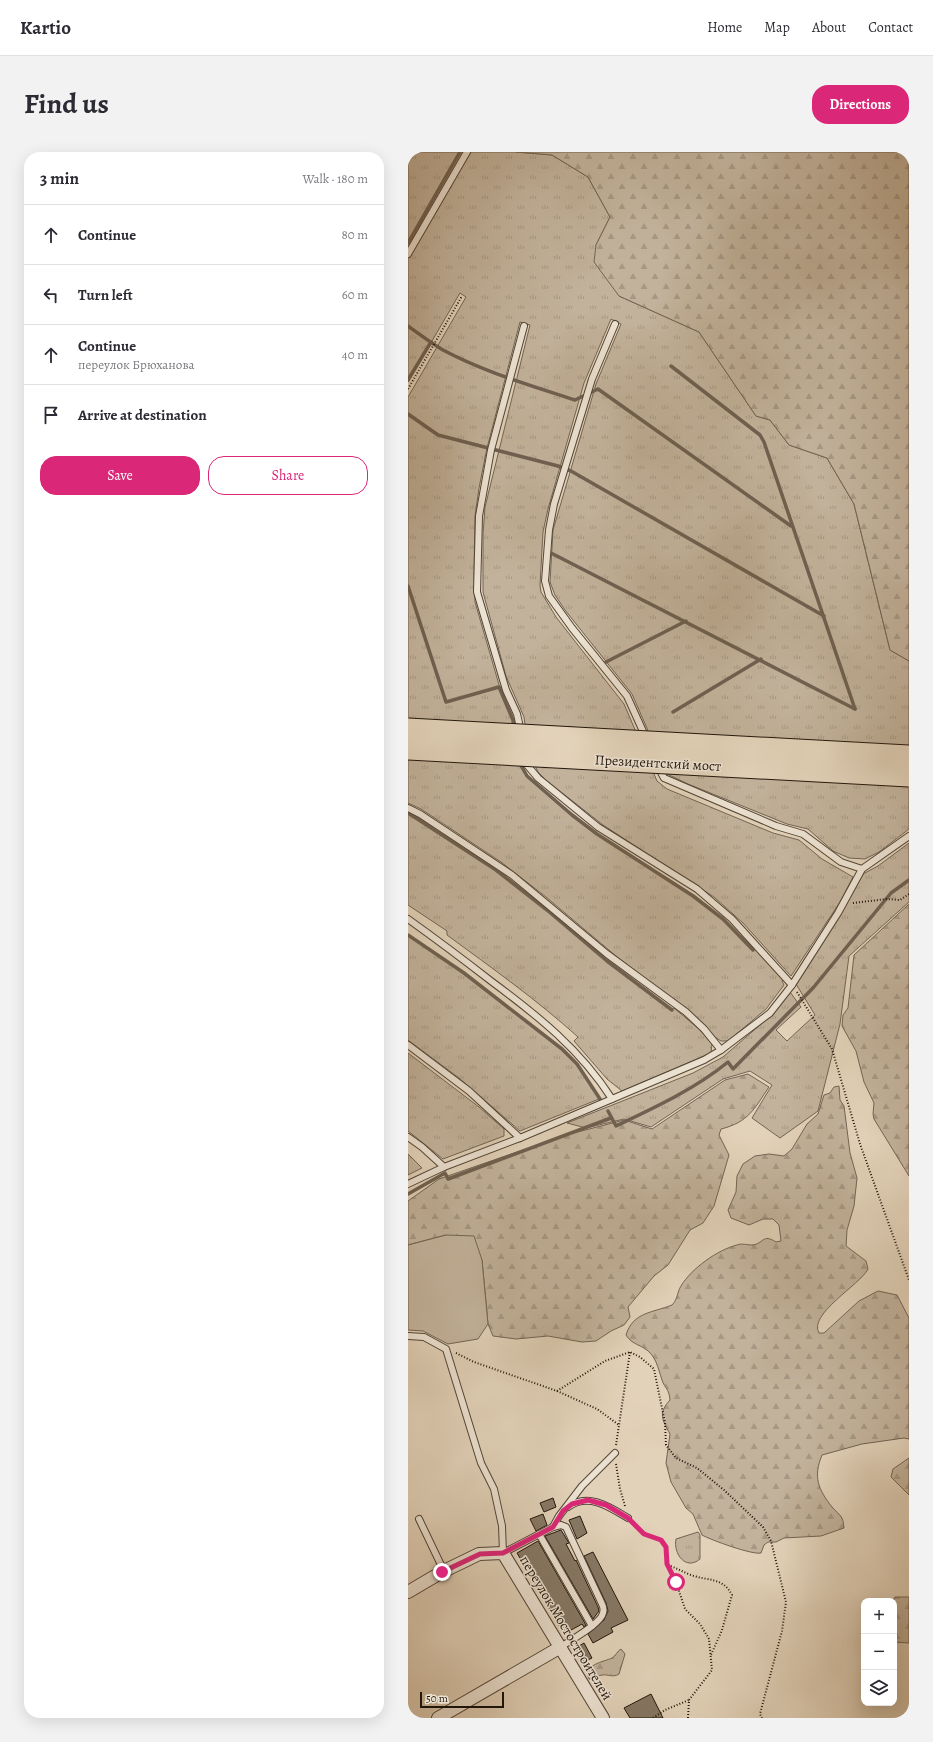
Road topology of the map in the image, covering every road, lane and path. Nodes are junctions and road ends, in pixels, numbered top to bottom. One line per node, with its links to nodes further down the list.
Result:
1 (467, 152): 2 (lane)
2 (408, 254)
3 (462, 296): 6 (path)
4 (615, 324): 9 (lane)
5 (524, 326): 19 (lane)
6 (408, 389)
7 (408, 729): 10 (highway, Президентский мост, bridge)
8 (408, 749): 12 (highway, Президентский мост, bridge)
9 (651, 751)
10 (909, 756)
11 (654, 758): 15 (lane)
12 (909, 776)
13 (408, 808): 21 (lane)
14 (909, 836): 15 (lane)
15 (862, 869): 17 (lane)
16 (909, 894): 17 (path)
17 (842, 906): 19 (lane)
18 (408, 919): 22 (lane)
19 (792, 985): 21 (lane); 27 (path)
20 (408, 1046): 24 (lane)
21 (721, 1050): 22 (lane)
22 (612, 1099): 24 (lane)
23 (408, 1137): 25 (lane)
24 (520, 1138): 25 (lane)
25 (444, 1167): 26 (lane)
26 (408, 1184)
27 (909, 1280)
28 (408, 1336): 29 (lane)
29 (446, 1349): 31 (path); 39 (lane)
30 (630, 1352): 31 (path); 32 (path); 51 (path)
31 (557, 1391): 32 (path)
32 (619, 1425): 33 (path)
33 (615, 1453): 34 (lane); 35 (path)
34 (563, 1511): 35 (lane); 37 (lane)
35 (628, 1518): 40 (path)
36 (419, 1519): 41 (lane)
37 (553, 1527): 38 (lane); 43 (lane)
38 (539, 1534): 39 (lane); 43 (lane)
39 (503, 1553): 41 (street); 44 (street, переулок Мостостроителей)
40 (667, 1564): 45 (path); 45 (path)
41 (442, 1572): 42 (street)
42 (408, 1592)
43 (592, 1626): 44 (lane)
44 (559, 1648): 47 (street); 48 (street, переулок Мостостроителей)
45 (711, 1657): 46 (path)
46 (689, 1700): 49 (path); 50 (path)
47 (438, 1718)
48 (603, 1718)
49 (653, 1718)
50 (688, 1718)
51 (762, 1718)

